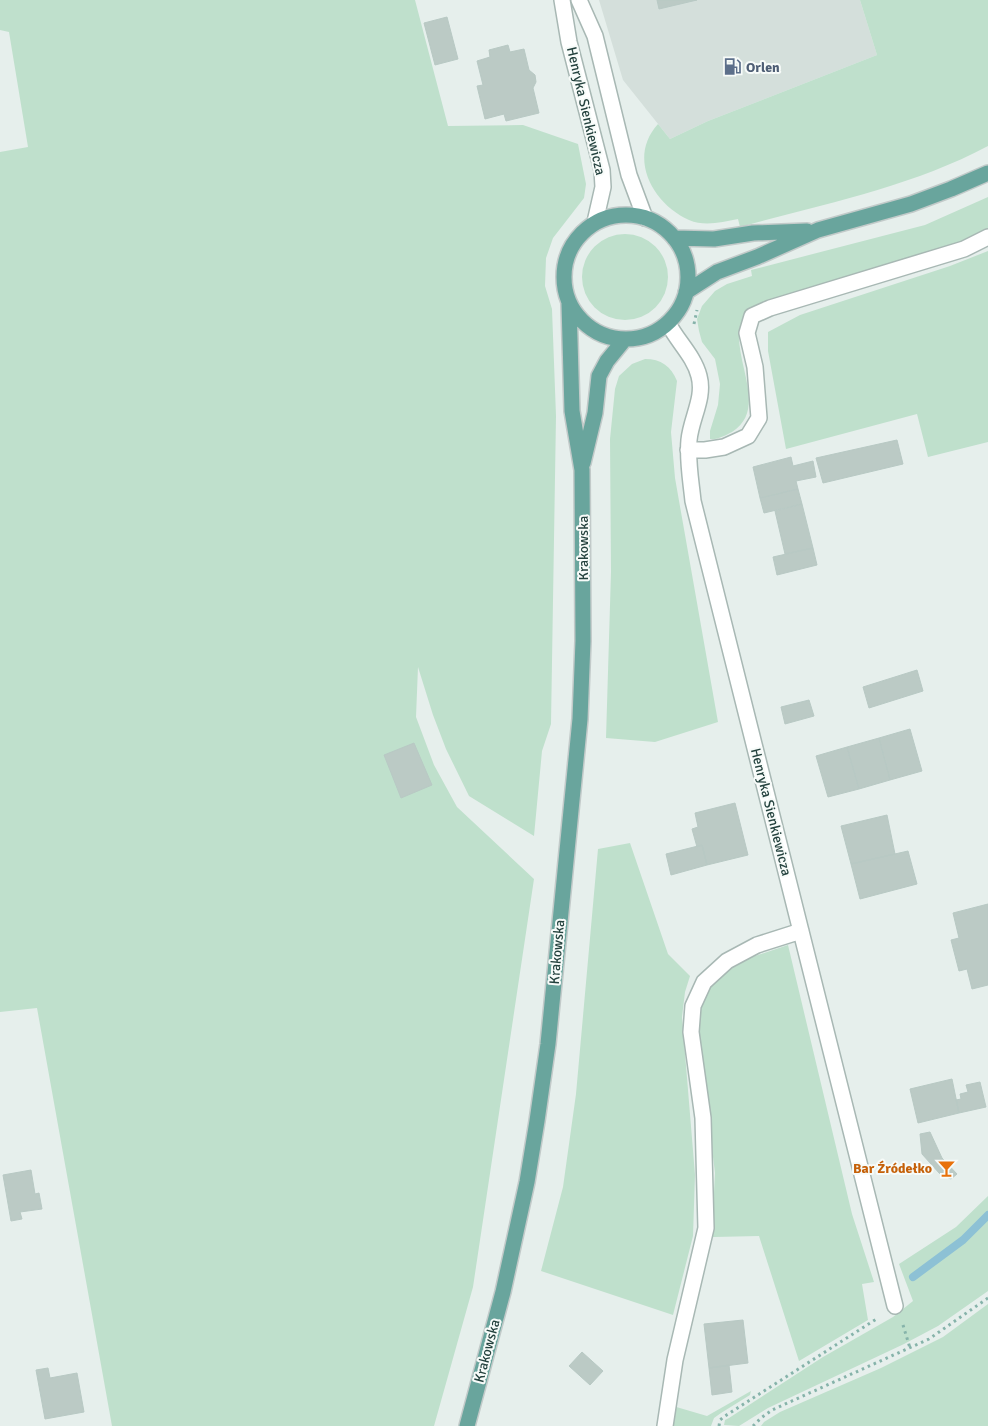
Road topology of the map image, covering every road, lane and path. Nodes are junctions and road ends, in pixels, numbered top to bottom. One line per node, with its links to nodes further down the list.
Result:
1 (562, 0): 5 (street, Henryka Sienkiewicza)
2 (579, 0): 4 (street, Henryka Sienkiewicza)
3 (988, 173): 6 (main road)
4 (645, 218): 5 (main road); 8 (main road)
5 (595, 222): 10 (main road)
6 (818, 230): 8 (main road); 9 (main road)
7 (988, 237): 13 (street)
8 (674, 238): 9 (main road)
9 (686, 292): 11 (main road)
10 (569, 304): 12 (main road); 14 (main road, Krakowska)
11 (668, 323): 12 (main road); 13 (street, Henryka Sienkiewicza)
12 (625, 339): 14 (main road, Krakowska)
13 (688, 450): 15 (street, Henryka Sienkiewicza)
14 (582, 470): 20 (main road, Krakowska)
15 (800, 931): 17 (street, Henryka Sienkiewicza); 21 (street)
16 (988, 1298): 19 (path)
17 (895, 1306): 22 (path)
18 (902, 1320): 19 (path)
19 (910, 1348): 23 (path)
20 (467, 1426)
21 (665, 1426)
22 (719, 1426)
23 (753, 1426)

